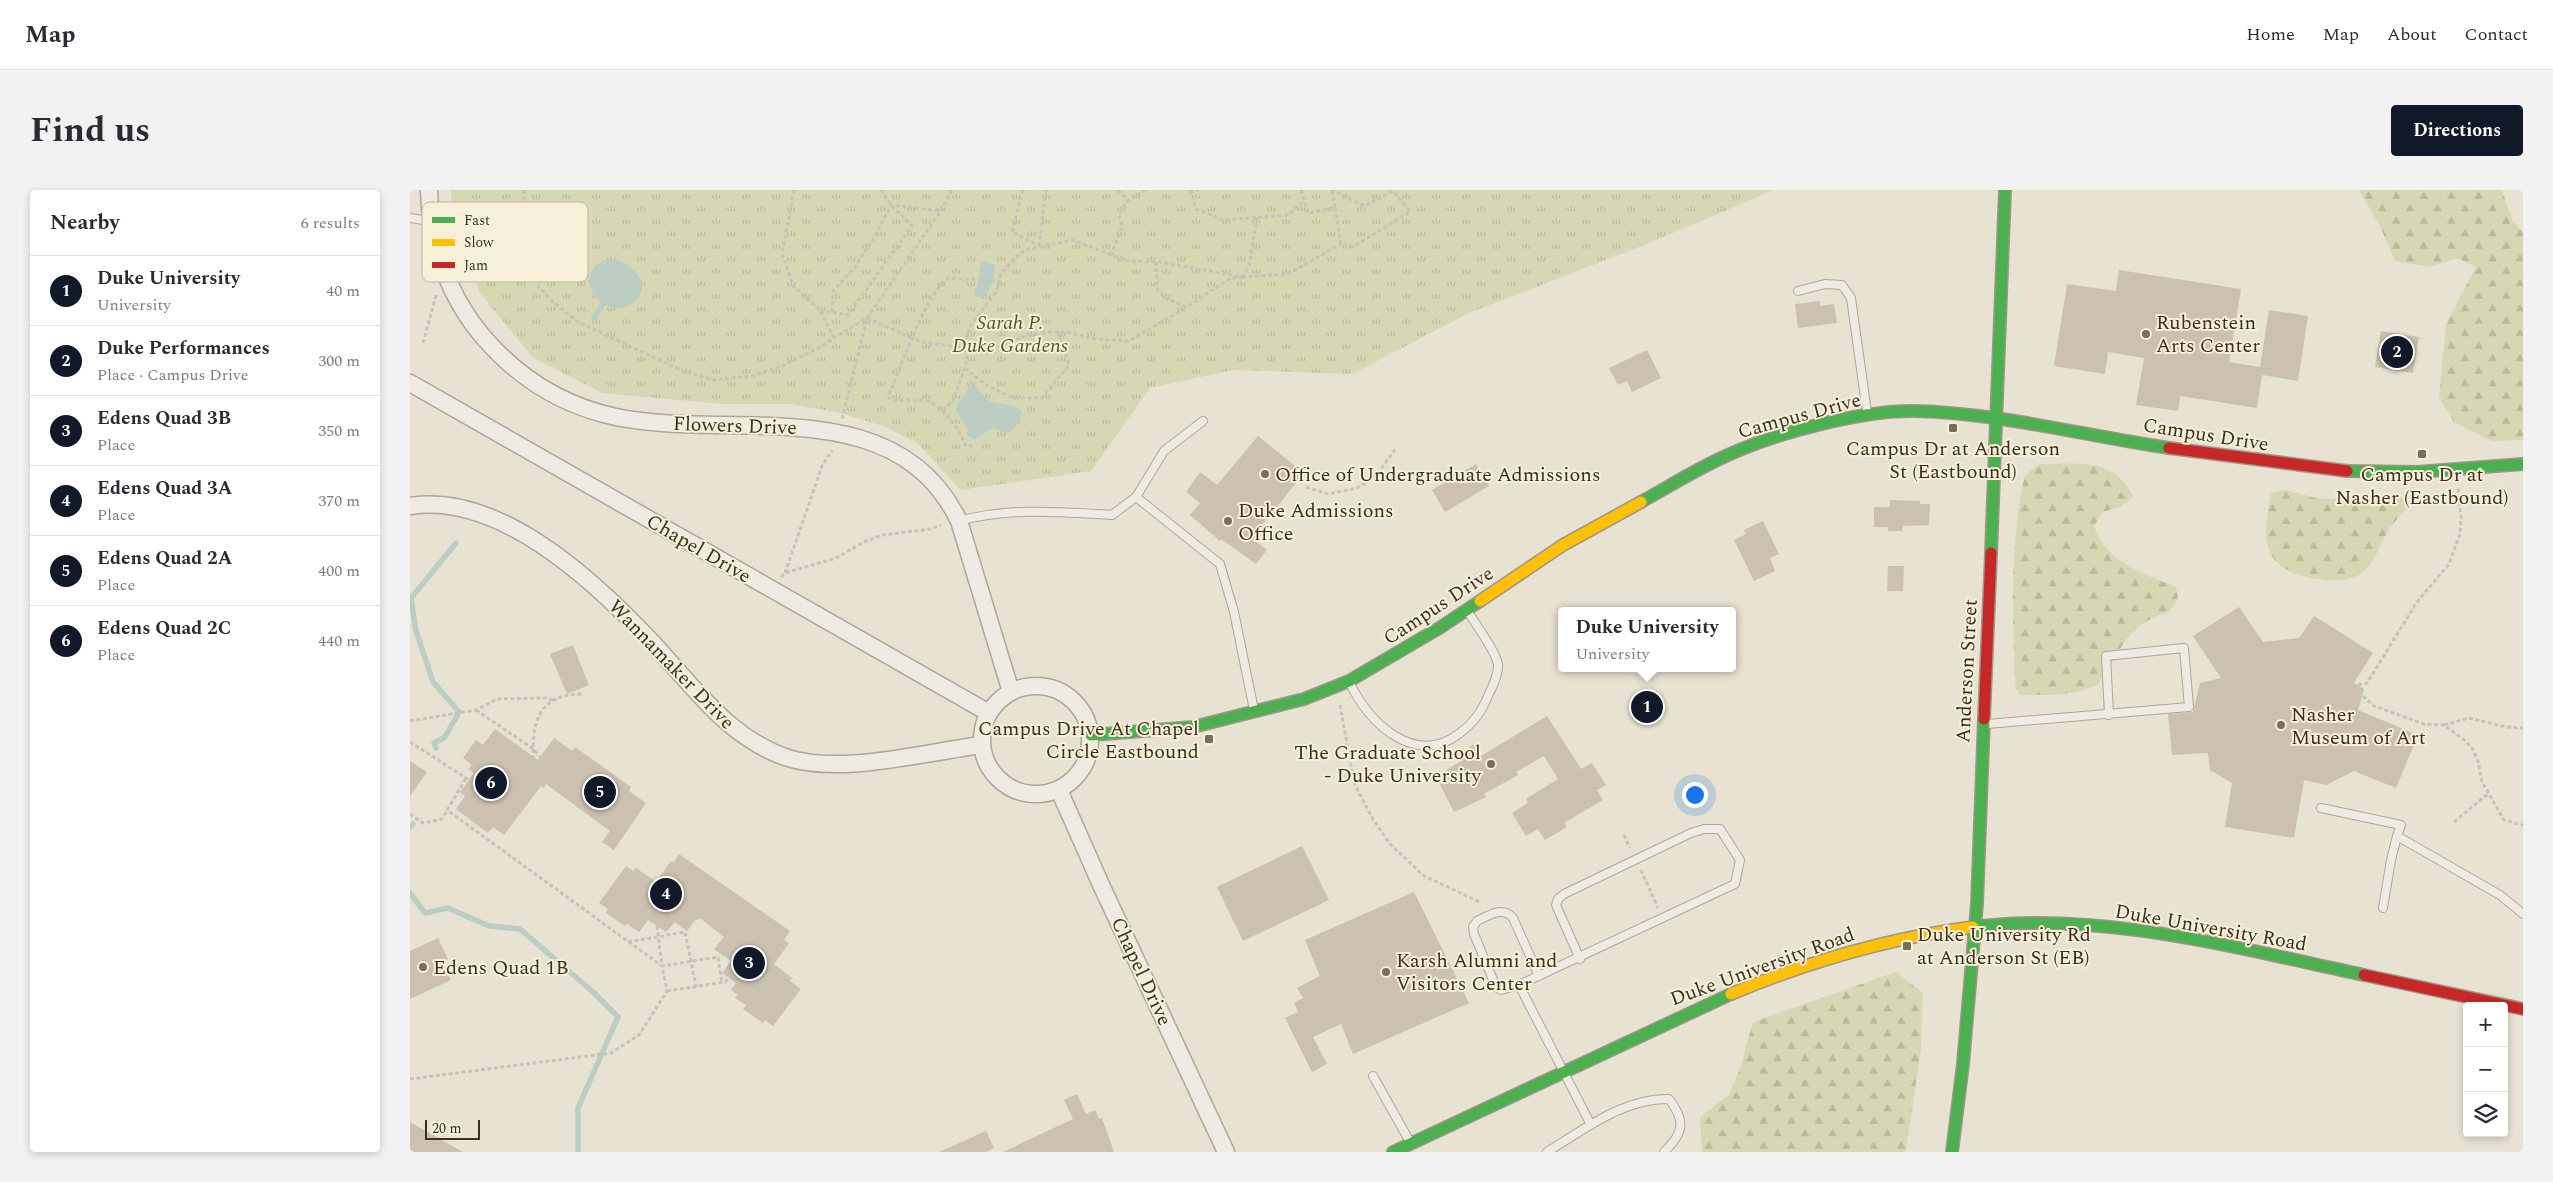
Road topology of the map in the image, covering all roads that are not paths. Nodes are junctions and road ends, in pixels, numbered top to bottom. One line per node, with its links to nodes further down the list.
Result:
1 (2005, 190): 6 (street, Anderson Street)
2 (449, 282): 11 (street, Flowers Drive)
3 (1798, 291): 5 (lane)
4 (410, 383): 15 (street, Chapel Drive)
5 (1868, 414): 6 (street, Campus Drive); 12 (street, Campus Drive)
6 (1996, 420): 8 (street, Campus Drive); 18 (street, Anderson Street)
7 (1203, 421): 9 (lane)
8 (2523, 464)
9 (1136, 497): 11 (lane); 16 (lane)
10 (410, 506): 20 (street, Wannamaker Drive)
11 (952, 522): 14 (street, Flowers Drive)
12 (1466, 610): 13 (street, Campus Drive); 13 (lane)
13 (1349, 681): 16 (street, Campus Drive)
14 (1011, 692): 15 (street); 19 (street)
15 (989, 713): 20 (street)
16 (1254, 714): 19 (street, Campus Drive)
17 (2109, 715): 17 (lane); 18 (lane)
18 (1982, 725): 26 (street, Anderson Street)
19 (1091, 735): 21 (street)
20 (982, 745): 21 (street)
21 (1060, 790): 35 (street, Chapel Drive)
22 (2321, 808): 23 (lane)
23 (2397, 836): 24 (lane); 25 (lane)
24 (2383, 908)
25 (2523, 914)
26 (1975, 926): 30 (street, Duke University Road); 31 (street, Duke University Road); 39 (street, Anderson Street)
27 (1580, 958): 27 (lane); 28 (lane)
28 (1539, 976): 29 (lane); 29 (lane)
29 (1519, 985): 31 (lane)
30 (2523, 1010)
31 (1565, 1071): 33 (lane); 34 (street, Duke University Road)
32 (1373, 1076): 34 (lane)
33 (1591, 1125): 37 (lane); 38 (lane)
34 (1411, 1143): 36 (street, Duke University Road)
35 (1226, 1152)
36 (1393, 1152)
37 (1547, 1152)
38 (1664, 1152)
39 (1952, 1152)

